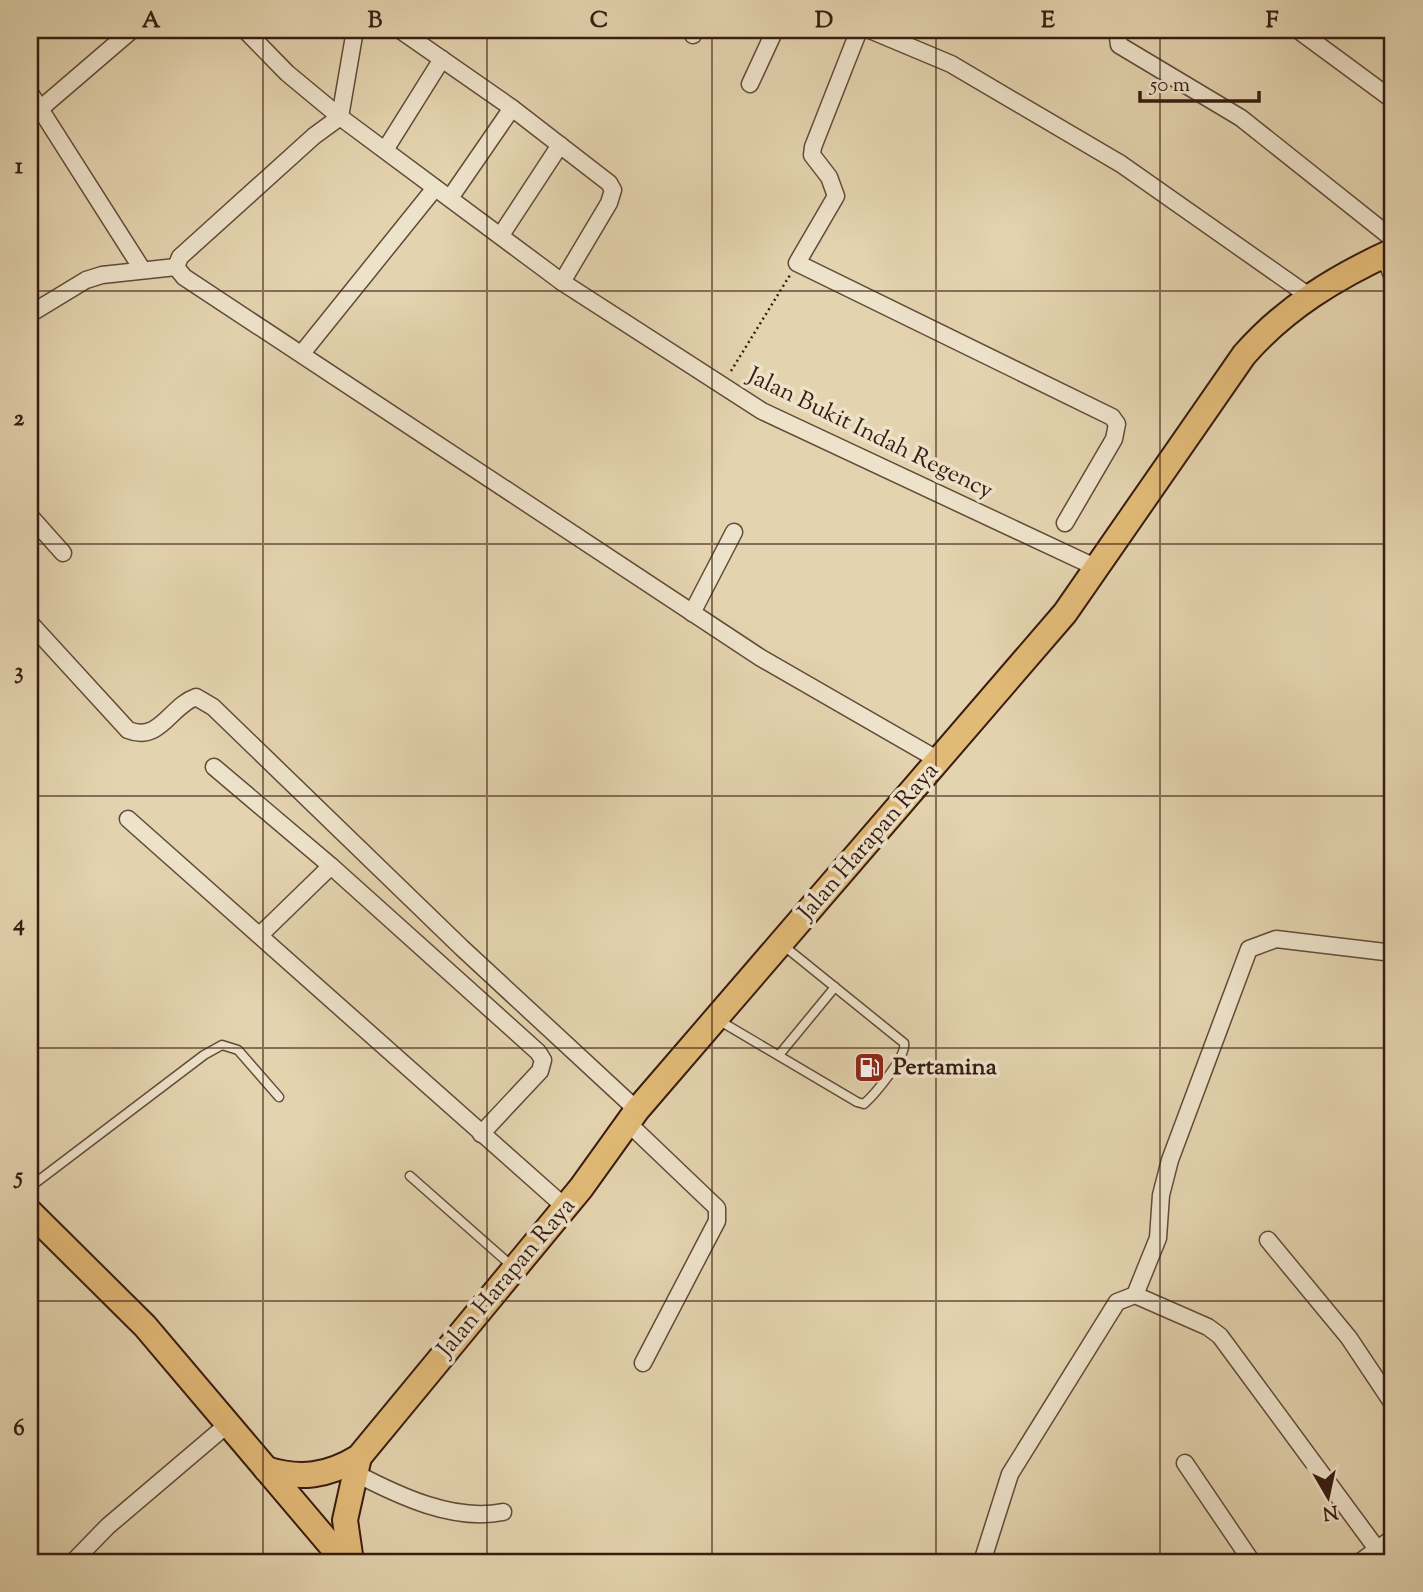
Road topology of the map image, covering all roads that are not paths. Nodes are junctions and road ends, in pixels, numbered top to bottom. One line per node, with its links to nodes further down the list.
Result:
1 (132, 30): 15 (street)
2 (245, 30): 16 (street, Jalan Bukit Indah Regency)
3 (355, 30): 16 (street)
4 (400, 30): 10 (street)
5 (775, 30): 11 (street)
6 (859, 30): 30 (street)
7 (870, 30): 26 (street)
8 (1117, 30): 22 (street)
9 (1298, 30): 13 (street)
10 (442, 59): 14 (street); 18 (street)
11 (750, 84)
12 (30, 93): 15 (street)
13 (1393, 100)
14 (512, 108): 17 (street); 20 (street)
15 (40, 109): 24 (street)
16 (340, 117): 18 (street, Jalan Bukit Indah Regency); 23 (street)
17 (560, 145): 21 (street); 25 (street)
18 (384, 150): 19 (street, Jalan Bukit Indah Regency)
19 (435, 188): 20 (street, Jalan Bukit Indah Regency); 28 (street)
20 (450, 198): 21 (street, Jalan Bukit Indah Regency)
21 (501, 235): 25 (street, Jalan Bukit Indah Regency)
22 (1391, 256): 26 (main road, Jalan Harapan Raya)
23 (176, 267): 24 (street); 28 (street)
24 (142, 270): 27 (street)
25 (562, 282): 33 (street, Jalan Bukit Indah Regency)
26 (1308, 296): 33 (main road, Jalan Harapan Raya)
27 (30, 314)
28 (303, 352): 34 (street)
29 (30, 516): 32 (street)
30 (1065, 523)
31 (734, 531): 34 (street)
32 (62, 553)
33 (1095, 567): 36 (main road, Jalan Harapan Raya)
34 (692, 613): 36 (street)
35 (30, 622): 47 (street)
36 (940, 761): 41 (main road, Jalan Harapan Raya)
37 (214, 767): 39 (street)
38 (128, 819): 40 (street)
39 (331, 866): 40 (street); 48 (street)
40 (261, 934): 48 (street)
41 (781, 944): 43 (lane); 44 (main road, Jalan Harapan Raya)
42 (1393, 953): 55 (street)
43 (835, 987): 45 (lane); 45 (lane)
44 (716, 1019): 45 (lane); 47 (main road, Jalan Harapan Raya)
45 (779, 1055)
46 (279, 1097): 50 (lane)
47 (633, 1117): 51 (main road, Jalan Harapan Raya); 56 (street)
48 (481, 1134): 51 (street)
49 (410, 1176): 54 (lane)
50 (30, 1187)
51 (565, 1207): 54 (main road, Jalan Harapan Raya)
52 (30, 1212): 58 (main road)
53 (1268, 1240): 57 (street)
54 (513, 1267): 60 (main road, Jalan Harapan Raya)
55 (1135, 1296): 64 (street); 68 (street)
56 (643, 1363)
57 (1393, 1404)
58 (228, 1424): 61 (main road); 65 (street)
59 (1185, 1464): 69 (street)
60 (357, 1465): 61 (main road); 62 (street); 67 (main road)
61 (266, 1469): 66 (main road)
62 (503, 1512)
63 (1393, 1538): 64 (street)
64 (1377, 1549): 70 (street)
65 (73, 1562)
66 (345, 1562)
67 (351, 1562)
68 (982, 1562)
69 (1252, 1562)
70 (1360, 1562)

